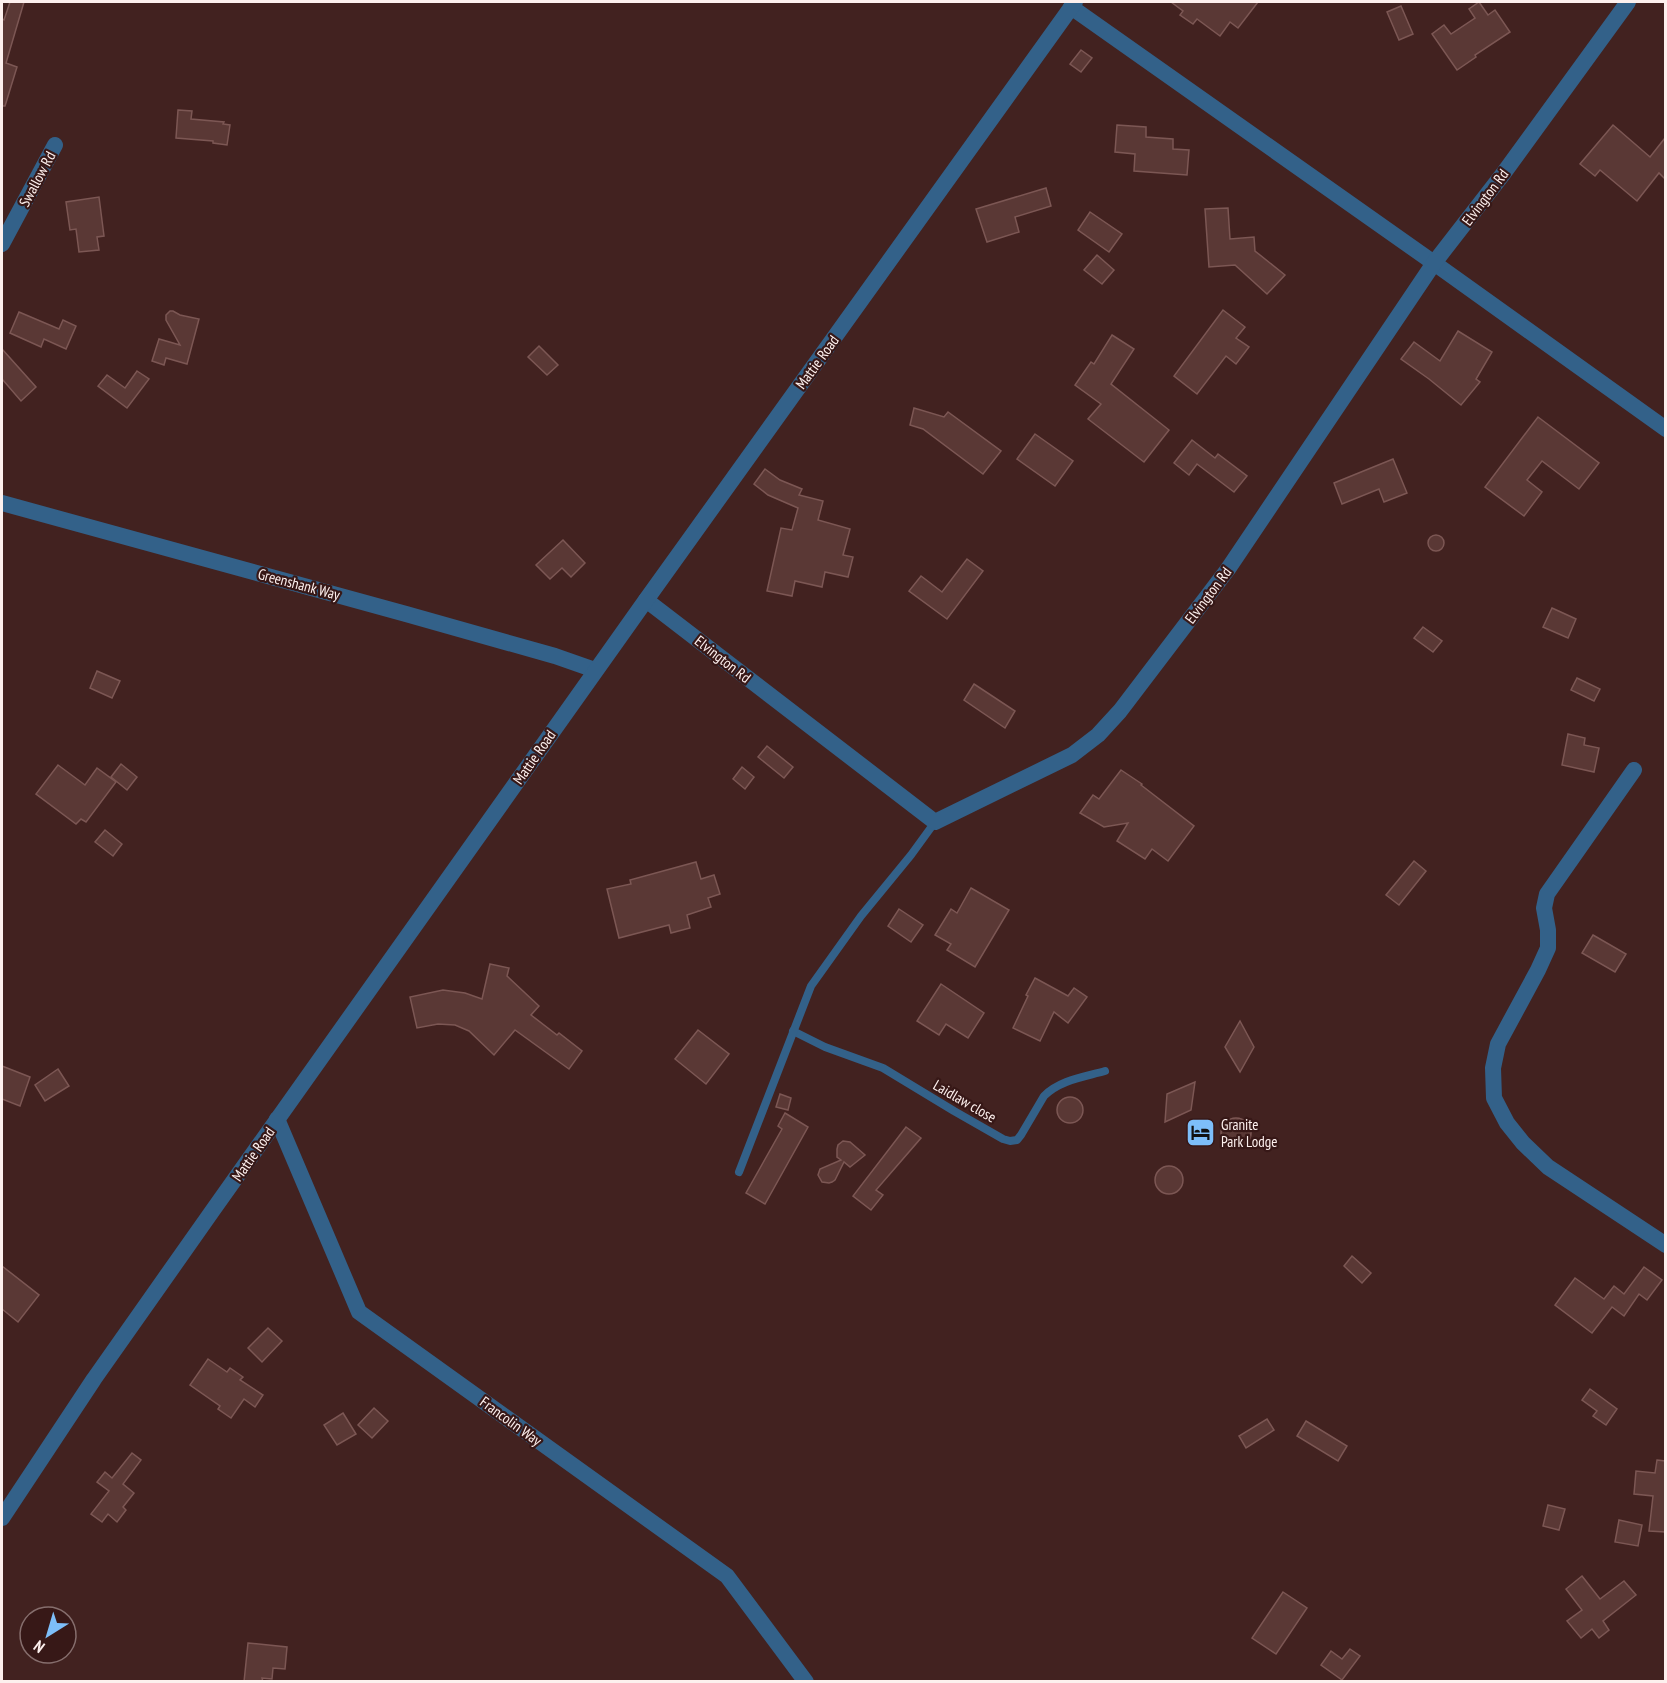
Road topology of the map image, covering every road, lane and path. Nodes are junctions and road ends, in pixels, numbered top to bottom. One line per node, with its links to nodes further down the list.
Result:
1 (1628, 2): 5 (street, Elvington Rd)
2 (1073, 4): 5 (street); 8 (street, Mattie Road)
3 (55, 145): 4 (street, Swallow Rd)
4 (2, 244)
5 (1434, 263): 6 (street); 11 (street, Elvington Rd)
6 (1665, 429)
7 (2, 503): 9 (street, Greenshank Way)
8 (646, 600): 9 (street, Mattie Road); 11 (street, Elvington Rd)
9 (595, 670): 14 (street, Mattie Road)
10 (1634, 770): 16 (street)
11 (935, 822): 12 (lane)
12 (794, 1031): 13 (lane, Laidlaw close); 15 (lane)
13 (1105, 1071)
14 (278, 1119): 17 (street, Mattie Road); 18 (street, Francolin Way)
15 (740, 1172)
16 (1665, 1245)
17 (2, 1518)
18 (806, 1682)

